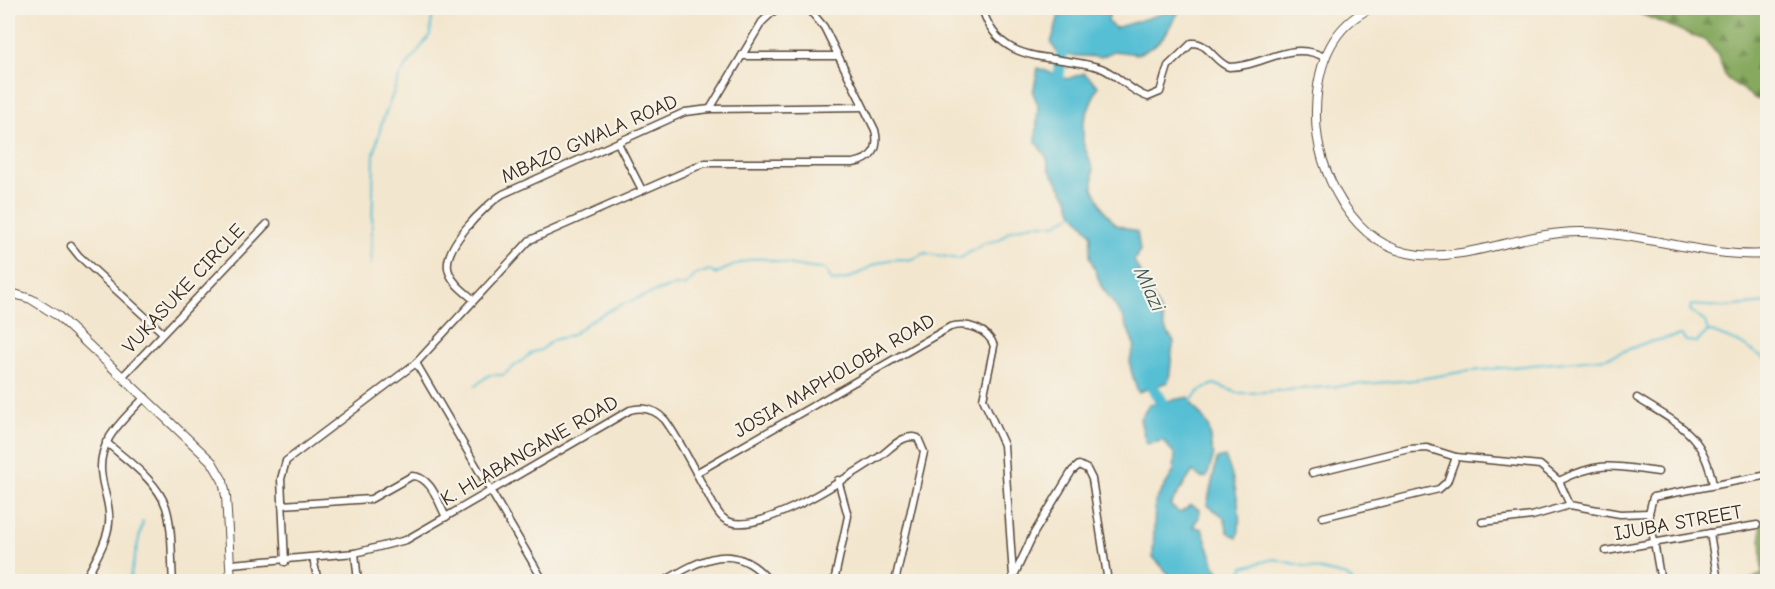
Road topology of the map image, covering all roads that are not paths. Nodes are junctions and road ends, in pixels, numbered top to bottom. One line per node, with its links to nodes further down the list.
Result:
1 (777, 8): 5 (street)
2 (808, 8): 6 (street)
3 (982, 8): 7 (street)
4 (1371, 8): 7 (street)
5 (742, 56): 6 (street); 9 (street)
6 (838, 56): 8 (street)
7 (1324, 57): 14 (street)
8 (863, 107): 9 (street, MBAZO GWALA ROAD); 11 (street)
9 (710, 109): 10 (street, MBAZO GWALA ROAD)
10 (618, 143): 11 (street); 16 (street, MBAZO GWALA ROAD)
11 (642, 190): 16 (street)
12 (267, 224): 17 (street, VUKASUKE CIRCLE)
13 (71, 246): 17 (street)
14 (1767, 254)
15 (8, 292): 19 (street)
16 (474, 300): 18 (street)
17 (164, 333): 19 (street, VUKASUKE CIRCLE)
18 (416, 363): 31 (street); 32 (street)
19 (123, 376): 20 (street)
20 (145, 397): 22 (street); 45 (street)
21 (1637, 398): 30 (street)
22 (106, 442): 47 (street); 48 (street)
23 (1456, 457): 26 (street); 29 (street); 36 (street)
24 (1658, 472): 29 (street)
25 (696, 473): 28 (street, K. HLABANGANE ROAD); 31 (street, K. HLABANGANE ROAD); 46 (street, JOSIA MAPHOLOBA ROAD)
26 (1312, 473)
27 (1767, 475): 30 (street)
28 (838, 480): 55 (street); 56 (street, K. HLABANGANE ROAD)
29 (1559, 481): 33 (street)
30 (1713, 485): 34 (street)
31 (491, 490): 35 (street, K. HLABANGANE ROAD); 52 (street)
32 (282, 505): 35 (street); 44 (street)
33 (1570, 505): 34 (street); 37 (street)
34 (1649, 513): 40 (street)
35 (446, 517): 42 (street, K. HLABANGANE ROAD)
36 (1323, 517)
37 (1482, 522)
38 (1757, 525): 39 (street, IJUBA STREET)
39 (1710, 533): 40 (street, IJUBA STREET); 59 (street)
40 (1653, 543): 41 (street, IJUBA STREET); 58 (street)
41 (1606, 551)
42 (355, 553): 43 (street, K. HLABANGANE ROAD); 51 (street)
43 (313, 558): 44 (street, K. HLABANGANE ROAD); 50 (street)
44 (285, 561): 45 (street, K. HLABANGANE ROAD)
45 (231, 564): 49 (street)
46 (1012, 579): 57 (street)
47 (84, 582)
48 (173, 582)
49 (231, 582)
50 (318, 582)
51 (358, 582)
52 (544, 582)
53 (663, 582): 54 (street)
54 (770, 582)
55 (834, 582)
56 (895, 582)
57 (1108, 582)
58 (1660, 582)
59 (1718, 582)

